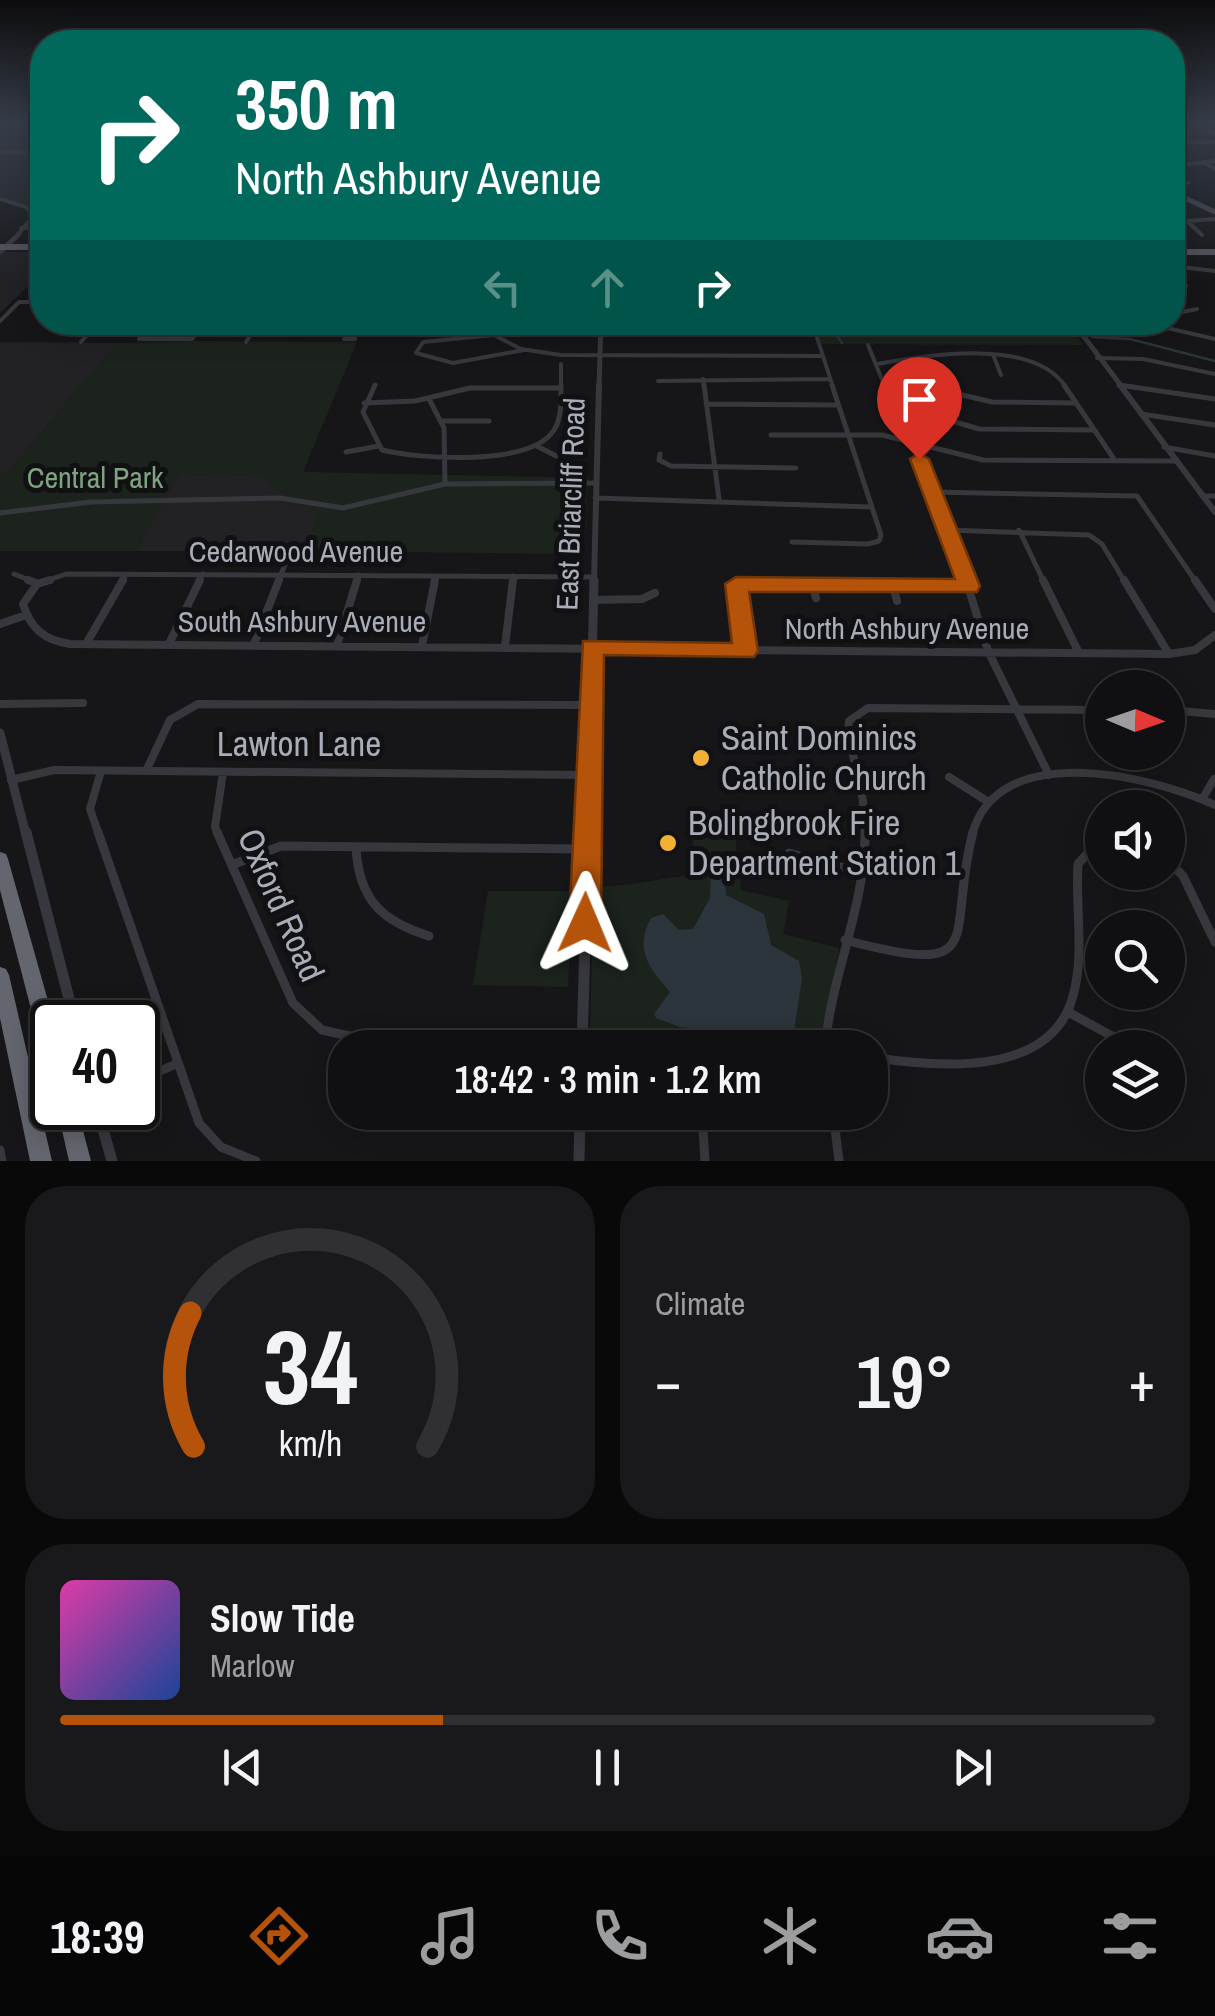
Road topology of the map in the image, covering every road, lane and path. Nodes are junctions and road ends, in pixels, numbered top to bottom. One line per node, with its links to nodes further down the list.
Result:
1 (1185, 181): 2 (street)
2 (1188, 182)
3 (1185, 197): 5 (main road)
4 (0, 200): 7 (street)
5 (1215, 211)
6 (1215, 220): 9 (street)
7 (24, 228): 8 (street); 10 (street)
8 (30, 228)
9 (1202, 235)
10 (1, 248): 11 (main road)
11 (30, 249)
12 (1185, 253): 13 (main road)
13 (1215, 253)
14 (1185, 268): 15 (street)
15 (1215, 271)
16 (30, 302): 19 (street)
17 (1197, 308): 18 (street)
18 (1185, 313)
19 (0, 320)
20 (1185, 330): 28 (street)
21 (87, 335): 29 (street)
22 (142, 335): 23 (street)
23 (195, 335)
24 (250, 335): 30 (street)
25 (601, 335): 33 (street, East Briarcliff Road)
26 (816, 335): 34 (street)
27 (1082, 335): 36 (street)
28 (1215, 339)
29 (81, 342)
30 (246, 342)
31 (868, 344): 38 (street)
32 (524, 350): 32 (street); 33 (street)
33 (600, 354): 34 (street); 78 (street, East Briarcliff Road)
34 (822, 356): 42 (street)
35 (994, 356): 38 (street); 40 (street); 52 (street)
36 (1097, 358): 39 (street); 46 (street)
37 (560, 364): 47 (street)
38 (877, 364): 48 (street)
39 (1215, 374)
40 (1000, 375)
41 (703, 378): 42 (street); 44 (street); 54 (street)
42 (830, 379): 55 (street)
43 (946, 380): 49 (street)
44 (658, 381)
45 (375, 384): 53 (street)
46 (1118, 385): 51 (street); 57 (street)
47 (560, 388): 50 (street); 66 (street)
48 (886, 388): 49 (street); 56 (street)
49 (941, 390): 52 (street)
50 (428, 399): 53 (street); 58 (street)
51 (1215, 399)
52 (1075, 402): 61 (street)
53 (364, 403): 65 (street)
54 (706, 404): 55 (street); 76 (street)
55 (838, 405): 63 (street)
56 (896, 412): 61 (street); 64 (street)
57 (1140, 414): 60 (street); 68 (street)
58 (441, 421): 59 (street); 71 (street)
59 (489, 421)
60 (1215, 425)
61 (1094, 430): 74 (street)
62 (771, 435): 63 (street)
63 (848, 435): 64 (street); 85 (street)
64 (898, 437): 67 (street)
65 (379, 446): 69 (street); 71 (street)
66 (536, 446): 71 (street); 72 (street)
67 (932, 446): 74 (street); 80 (street)
68 (1163, 446): 73 (street); 75 (street)
69 (346, 452)
70 (660, 454): 76 (street)
71 (445, 455): 79 (street)
72 (556, 456)
73 (1215, 456)
74 (1115, 460): 75 (street)
75 (1175, 460): 81 (street)
76 (714, 467): 77 (street); 84 (street)
77 (796, 468)
78 (596, 483): 79 (street); 83 (street, East Briarcliff Road)
79 (445, 484): 87 (street)
80 (930, 492): 88 (street); 108 (street)
81 (1202, 496): 82 (street); 86 (street)
82 (1215, 496)
83 (596, 498): 84 (street); 99 (street, East Briarcliff Road)
84 (719, 499): 85 (street)
85 (871, 507): 90 (street)
86 (1215, 512)
87 (0, 514)
88 (948, 530): 89 (street); 103 (street)
89 (1019, 530): 121 (street); 122 (street)
90 (792, 542)
91 (288, 557): 95 (street)
92 (14, 574): 100 (street)
93 (127, 574): 94 (street, Cedarwood Avenue); 100 (street, Cedarwood Avenue); 112 (street)
94 (204, 574): 95 (street, Cedarwood Avenue); 113 (street)
95 (282, 574): 96 (street, Cedarwood Avenue); 114 (street)
96 (358, 575): 97 (street, Cedarwood Avenue); 115 (street)
97 (436, 576): 98 (street, Cedarwood Avenue); 116 (street)
98 (514, 576): 99 (street, Cedarwood Avenue); 117 (street)
99 (594, 576): 106 (street, East Briarcliff Road)
100 (37, 584): 109 (street)
101 (813, 586): 102 (street); 105 (street); 119 (street)
102 (894, 586): 103 (street); 107 (street)
103 (969, 586): 120 (street)
104 (655, 594): 106 (street)
105 (816, 598)
106 (593, 600): 118 (street, East Briarcliff Road)
107 (897, 601)
108 (1215, 609)
109 (26, 615): 110 (street); 112 (street, South Ashbury Avenue)
110 (0, 624)
111 (1215, 635): 122 (street, North Ashbury Avenue)
112 (86, 644): 113 (street, South Ashbury Avenue)
113 (169, 644): 114 (street, South Ashbury Avenue)
114 (254, 644): 115 (street, South Ashbury Avenue)
115 (337, 645): 116 (street, South Ashbury Avenue)
116 (422, 646): 117 (street, South Ashbury Avenue)
117 (505, 646): 118 (street, South Ashbury Avenue)
118 (592, 646): 119 (street, North Ashbury Avenue); 125 (street, East Briarcliff Road)
119 (746, 651): 120 (street, North Ashbury Avenue)
120 (988, 651): 121 (street, North Ashbury Avenue); 126 (street)
121 (1079, 653): 122 (street, North Ashbury Avenue)
122 (1169, 654)
123 (83, 703): 124 (street)
124 (0, 704)
125 (590, 706): 131 (street); 134 (street, East Briarcliff Road)
126 (1013, 709): 127 (street); 135 (street); 148 (street)
127 (1085, 710)
128 (1185, 711): 129 (street)
129 (1215, 714)
130 (0, 733): 138 (street)
131 (146, 770): 132 (street, Lawton Lane); 133 (street, Lawton Lane)
132 (101, 771): 138 (street, Lawton Lane); 162 (street)
133 (223, 772): 134 (street, Lawton Lane); 147 (street, Oxford Road)
134 (588, 775): 143 (street, East Briarcliff Road)
135 (1049, 775): 139 (street); 140 (street)
136 (949, 777): 140 (street)
137 (1214, 779): 139 (street)
138 (11, 780): 155 (street)
139 (1204, 798): 141 (street)
140 (987, 801): 151 (street)
141 (1215, 805)
142 (356, 848): 143 (street); 147 (street); 150 (street)
143 (587, 849): 157 (street, East Briarcliff Road)
144 (789, 853): 148 (street)
145 (1085, 856): 156 (street)
146 (0, 859): 154 (highway)
147 (231, 865): 160 (street, Oxford Road)
148 (859, 872): 151 (street)
149 (1185, 882): 152 (street)
150 (429, 936)
151 (845, 940): 158 (street)
152 (1215, 942)
153 (0, 976): 171 (highway)
154 (38, 1000)
155 (68, 1000)
156 (1068, 1012): 159 (street); 161 (street)
157 (582, 1030)
158 (828, 1030)
159 (1101, 1030)
160 (328, 1031)
161 (888, 1059)
162 (176, 1064): 163 (street); 174 (street)
163 (160, 1071)
164 (72, 1130): 172 (highway)
165 (103, 1130): 173 (street)
166 (580, 1130): 175 (street)
167 (703, 1130): 176 (street)
168 (835, 1130): 177 (street)
169 (0, 1150): 170 (street)
170 (2, 1161)
171 (41, 1161)
172 (80, 1161)
173 (112, 1161)
174 (256, 1161)
175 (579, 1161)
176 (705, 1161)
177 (839, 1161)

